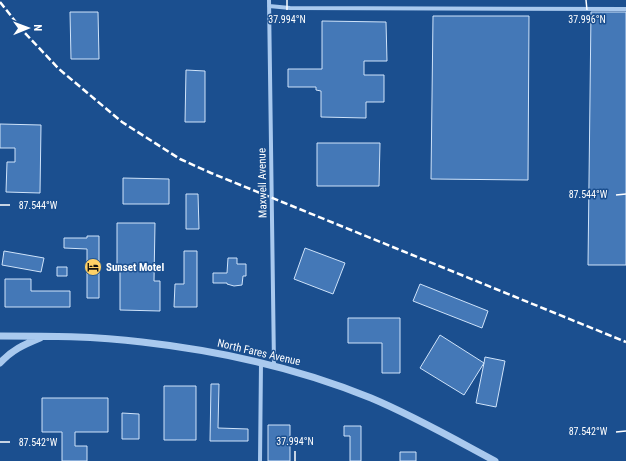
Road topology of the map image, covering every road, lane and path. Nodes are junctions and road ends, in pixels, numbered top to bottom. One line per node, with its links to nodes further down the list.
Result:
1 (269, 0): 2 (street, Maxwell Avenue)
2 (269, 6): 3 (street); 8 (street, Maxwell Avenue)
3 (626, 9)
4 (0, 336): 5 (street, North Fares Avenue)
5 (42, 336): 6 (street, North Fares Avenue); 7 (street)
6 (261, 362): 8 (street, North Fares Avenue); 9 (street)
7 (0, 363)
8 (274, 365): 10 (street, North Fares Avenue)
9 (260, 461)
10 (495, 461)

